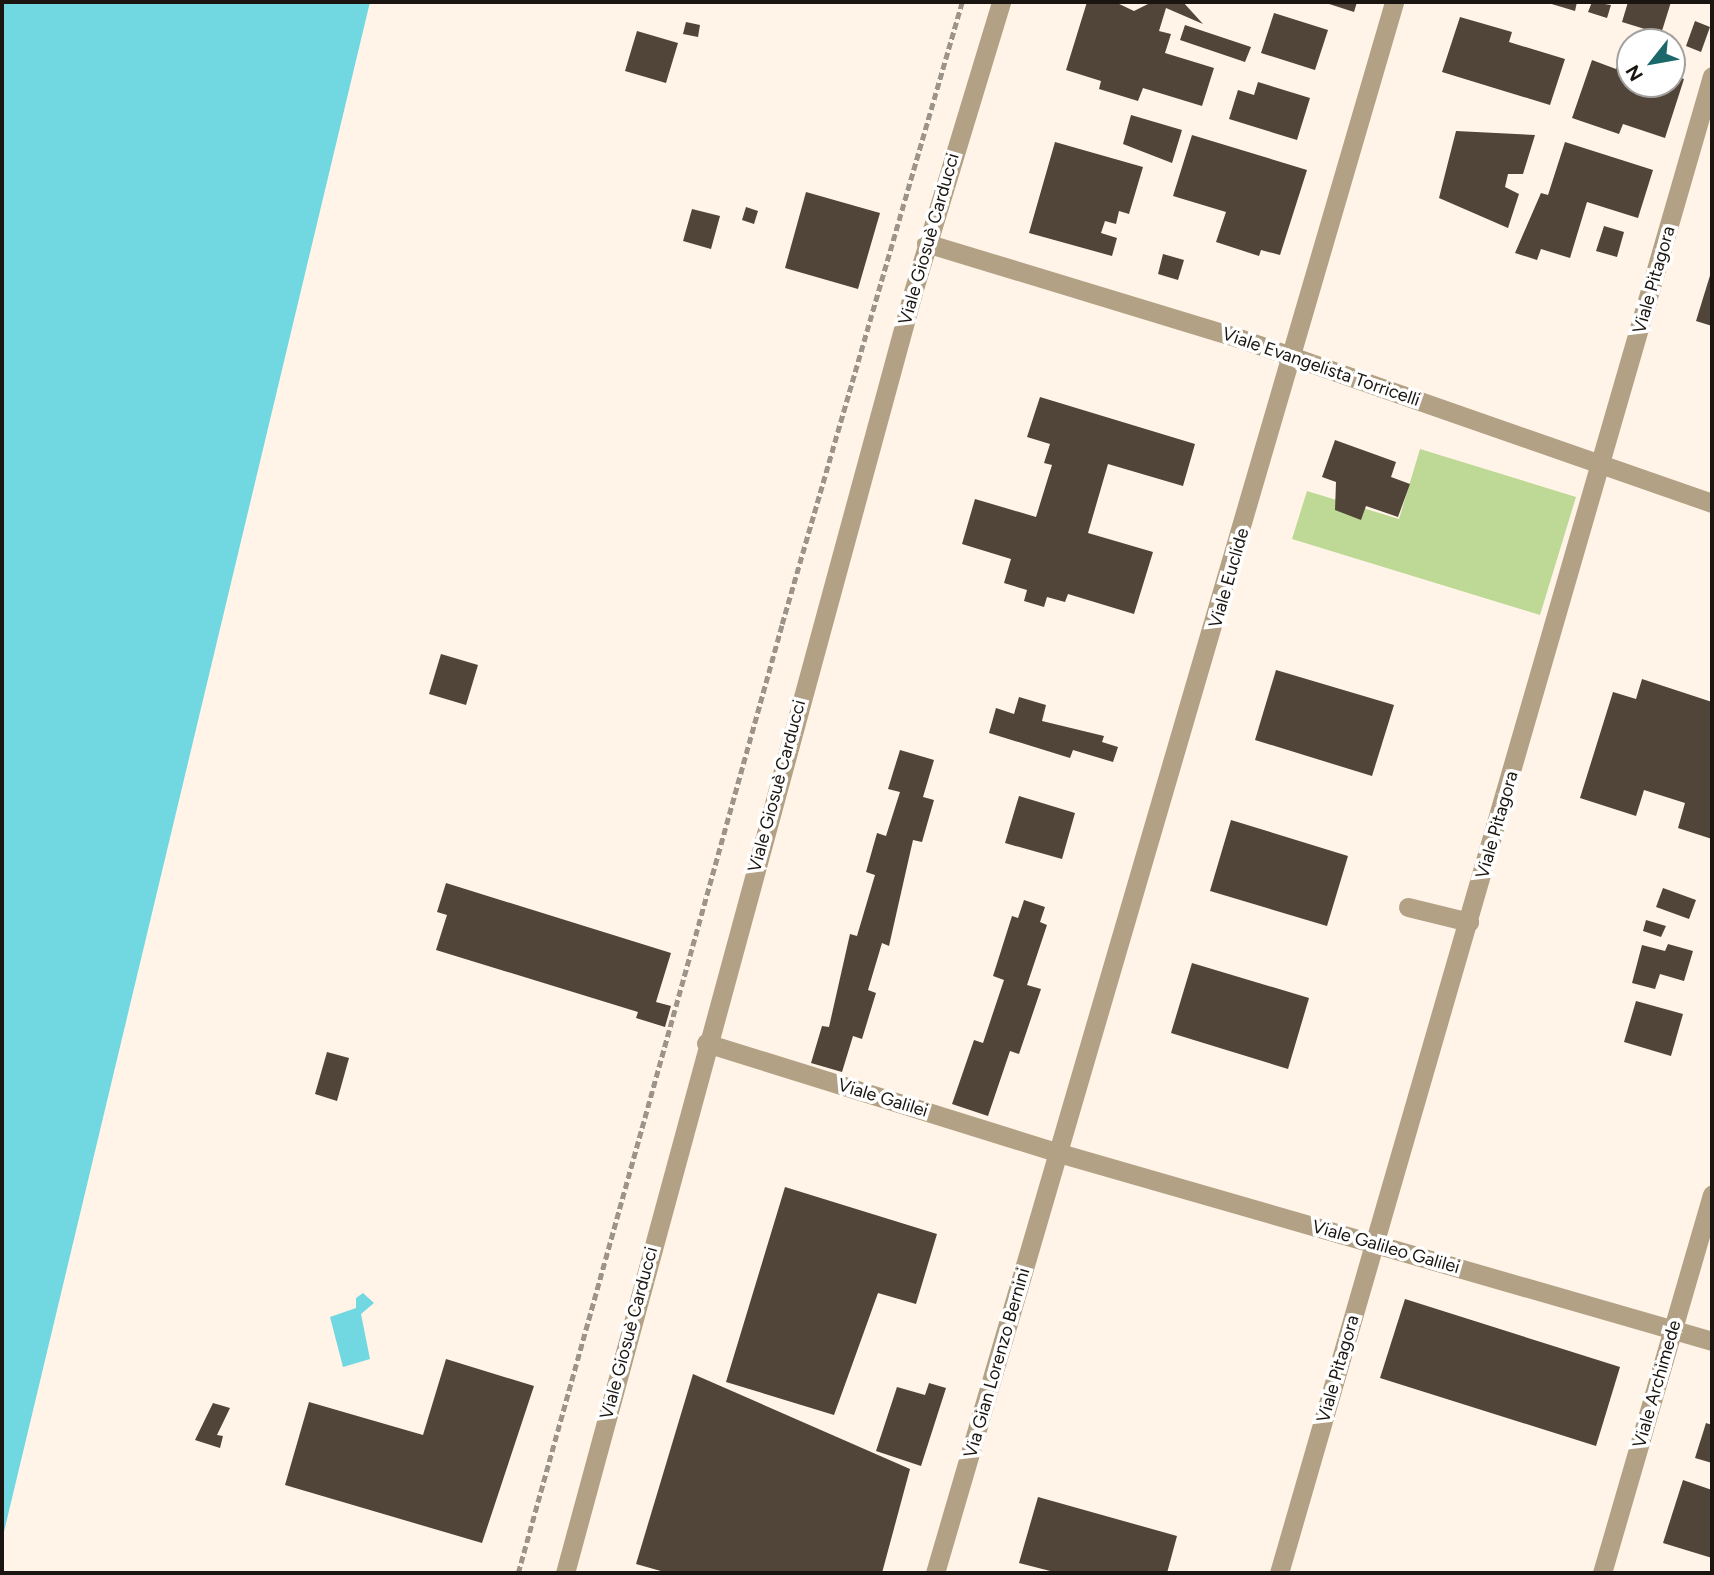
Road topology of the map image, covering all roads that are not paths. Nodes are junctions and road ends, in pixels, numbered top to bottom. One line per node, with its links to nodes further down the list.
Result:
1 (1001, 2): 4 (street, Viale Giosuè Carducci)
2 (1394, 2): 5 (street, Viale Euclide)
3 (1712, 76): 6 (street, Viale Pitagora)
4 (926, 243): 5 (street, Viale Evangelista Torricelli); 10 (street, Viale Giosuè Carducci)
5 (1292, 356): 6 (street, Viale Evangelista Torricelli); 11 (street, Viale Euclide)
6 (1602, 465): 7 (street, Viale Evangelista Torricelli); 9 (street, Viale Pitagora)
7 (1712, 503)
8 (1408, 907): 9 (street)
9 (1469, 922): 13 (street, Viale Pitagora)
10 (706, 1043): 11 (street, Viale Galilei); 16 (street, Viale Giosuè Carducci)
11 (1059, 1153): 13 (street, Viale Galileo Galilei); 17 (street, Via Gian Lorenzo Bernini)
12 (1712, 1195): 14 (street, Viale Archimede)
13 (1374, 1243): 14 (street, Viale Galileo Galilei); 18 (street, Viale Pitagora)
14 (1673, 1329): 15 (street, Viale Galileo Galilei); 19 (street, Viale Archimede)
15 (1712, 1341)
16 (566, 1573)
17 (935, 1573)
18 (1279, 1573)
19 (1602, 1573)

